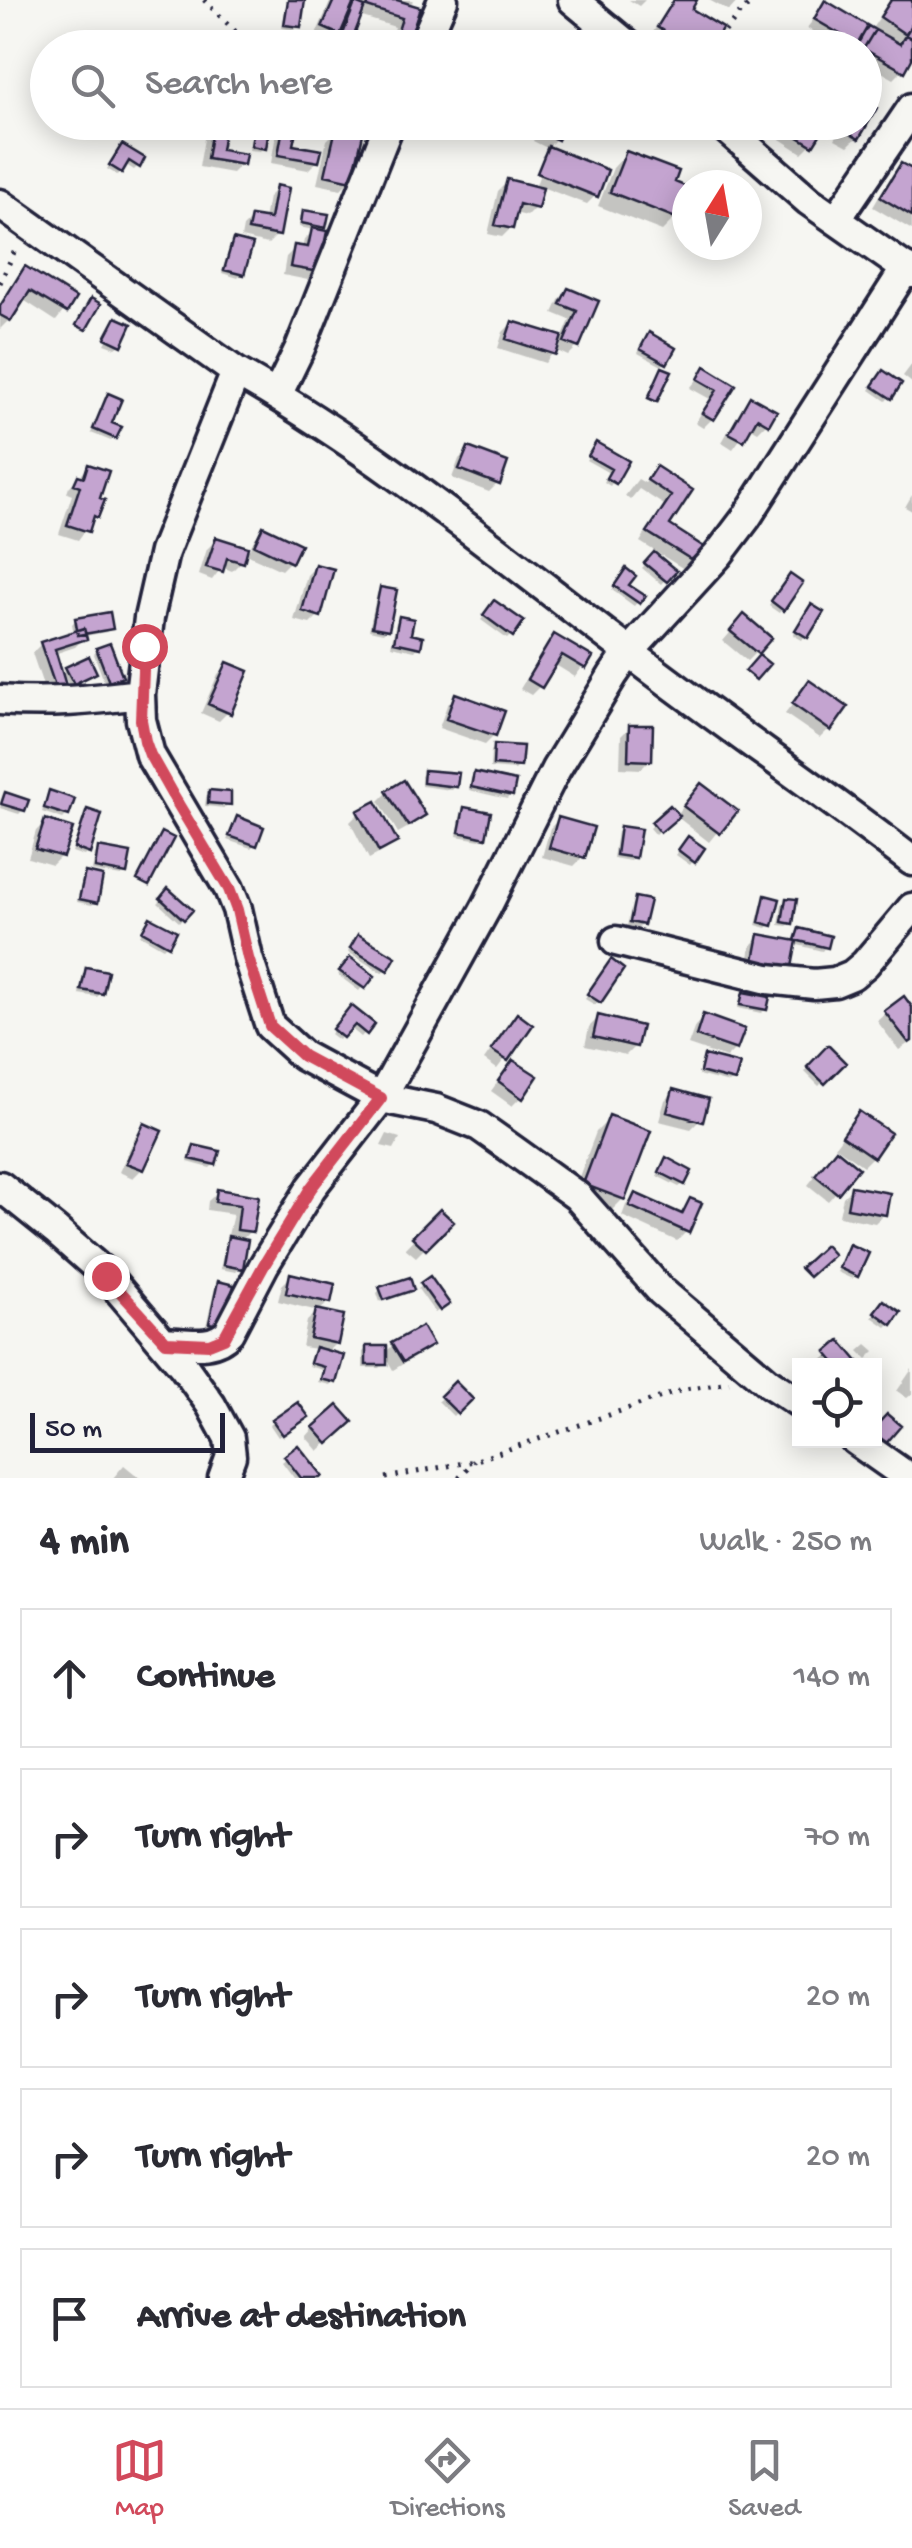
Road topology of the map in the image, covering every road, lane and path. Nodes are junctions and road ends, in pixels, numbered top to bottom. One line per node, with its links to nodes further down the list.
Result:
1 (204, 0): 5 (path)
2 (443, 0): 6 (street)
3 (573, 0): 7 (street)
4 (754, 0): 8 (path)
5 (235, 30)
6 (430, 30)
7 (609, 30)
8 (726, 30)
9 (912, 108): 13 (street)
10 (383, 140): 18 (street)
11 (738, 140): 13 (street)
12 (0, 204): 14 (street)
13 (836, 220): 15 (street)
14 (27, 223): 16 (path); 17 (street)
15 (909, 270): 19 (street)
16 (0, 283)
17 (236, 372): 18 (street); 20 (street)
18 (277, 395): 19 (street)
19 (628, 652): 22 (street); 25 (street)
20 (140, 694): 21 (street); 25 (street)
21 (0, 700)
22 (912, 861)
23 (912, 908): 24 (street)
24 (616, 941)
25 (381, 1098): 27 (street); 28 (street)
26 (0, 1186): 27 (street)
27 (166, 1342): 32 (street)
28 (769, 1383): 29 (street); 31 (path)
29 (792, 1399)
30 (867, 1448): 35 (street)
31 (474, 1462): 33 (path); 34 (path)
32 (223, 1478)
33 (386, 1478)
34 (459, 1478)
35 (909, 1478)

